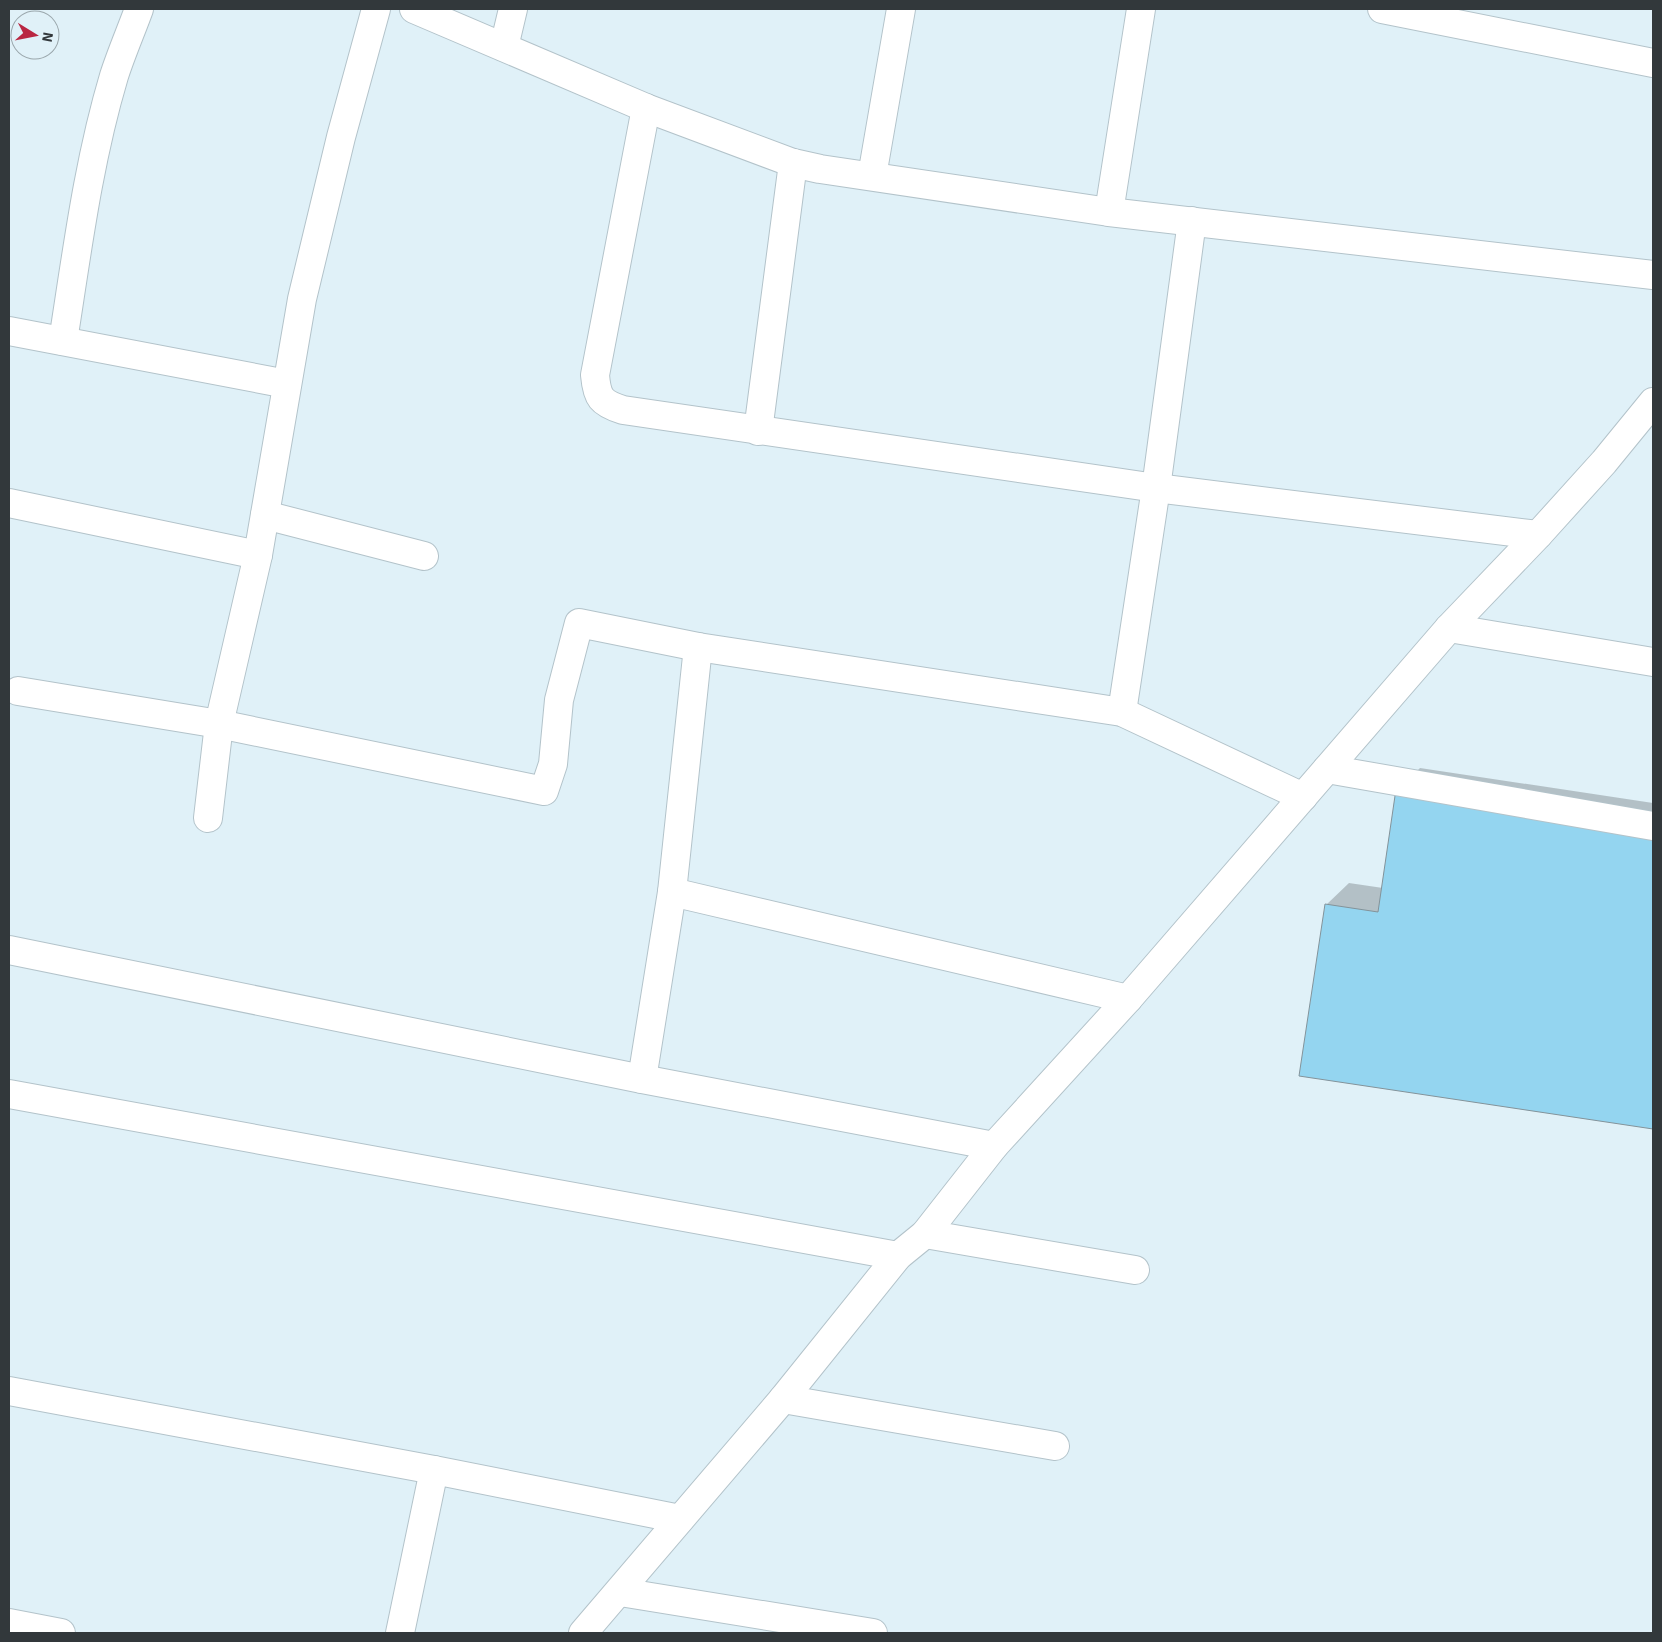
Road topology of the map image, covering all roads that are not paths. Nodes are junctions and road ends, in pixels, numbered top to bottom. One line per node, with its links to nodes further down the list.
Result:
1 (139, 9): 17 (street)
2 (376, 9): 18 (street)
3 (414, 9): 8 (street)
4 (513, 9): 8 (street)
5 (901, 9): 12 (street)
6 (1141, 9): 13 (street)
7 (1382, 9): 9 (street)
8 (504, 47): 10 (street)
9 (1653, 63)
10 (646, 108): 11 (street); 20 (street)
11 (793, 163): 12 (street); 20 (street)
12 (872, 176): 13 (street)
13 (1109, 212): 14 (street)
14 (1192, 222): 15 (street); 21 (street)
15 (1653, 275)
16 (9, 331): 17 (street)
17 (63, 341): 18 (street)
18 (287, 384): 23 (street)
19 (1653, 402): 24 (street)
20 (758, 431): 21 (street)
21 (1156, 488): 24 (street); 31 (street)
22 (9, 504): 25 (street)
23 (265, 515): 25 (street); 26 (street)
24 (1538, 535): 27 (street)
25 (258, 555): 32 (street)
26 (424, 556)
27 (1449, 628): 29 (street); 33 (street)
28 (698, 648): 31 (street); 32 (street); 37 (street)
29 (1653, 662)
30 (18, 692): 32 (street)
31 (1122, 712): 34 (street)
32 (219, 724): 35 (street)
33 (1327, 769): 34 (street); 36 (street)
34 (1302, 797): 39 (street)
35 (208, 818)
36 (1653, 826)
37 (672, 892): 39 (street); 40 (street)
38 (9, 950): 40 (street)
39 (1128, 999): 42 (street)
40 (642, 1078): 42 (street)
41 (9, 1094): 44 (street)
42 (994, 1146): 43 (street)
43 (925, 1234): 44 (street); 45 (street)
44 (898, 1256): 47 (street)
45 (1134, 1270)
46 (9, 1391): 49 (street)
47 (783, 1399): 48 (street); 50 (street)
48 (1055, 1446)
49 (434, 1470): 50 (street); 55 (street)
50 (680, 1519): 51 (street)
51 (620, 1592): 53 (street); 56 (street)
52 (9, 1623): 54 (street)
53 (788, 1626): 57 (street)
54 (61, 1633)
55 (400, 1633)
56 (583, 1633)
57 (873, 1633)

